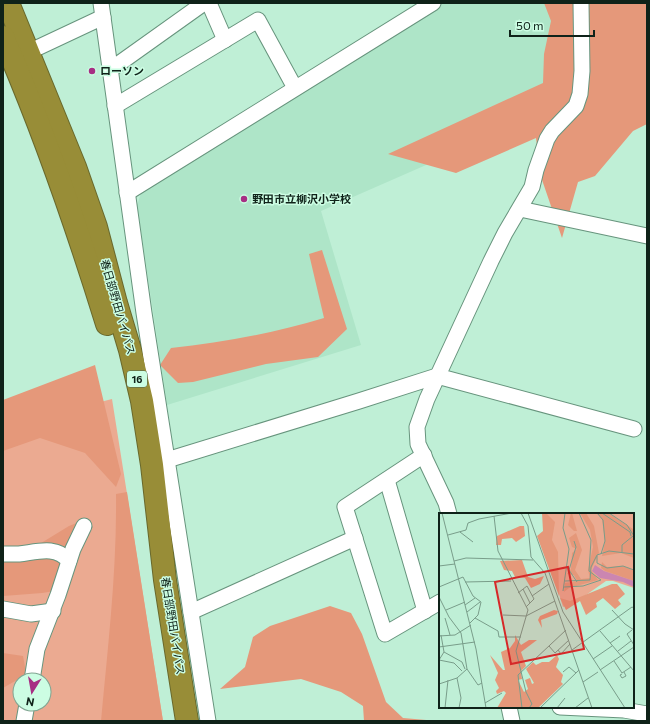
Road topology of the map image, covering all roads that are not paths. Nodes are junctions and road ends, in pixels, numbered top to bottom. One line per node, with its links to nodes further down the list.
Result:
1 (8, 3): 9 (highway, 春日部野田バイパス / 16)
2 (204, 3): 10 (street)
3 (209, 3): 8 (street)
4 (433, 3): 11 (street)
5 (581, 3): 14 (street)
6 (102, 10): 9 (street); 10 (street)
7 (3, 37): 9 (highway, 春日部野田バイパス / 16)
8 (225, 40): 11 (street); 12 (street)
9 (15, 58): 35 (highway, 春日部野田バイパス / 16); 36 (highway, 春日部野田バイパス / 16)
10 (110, 70): 12 (street)
11 (295, 88): 13 (street)
12 (115, 106): 13 (street)
13 (127, 193): 19 (street)
14 (520, 209): 15 (street); 16 (street)
15 (647, 236)
16 (437, 376): 17 (street); 18 (street); 19 (street)
17 (634, 430)
18 (424, 456): 20 (street); 21 (street)
19 (167, 460): 30 (street)
20 (387, 480): 23 (street); 29 (street)
21 (449, 513)
22 (84, 526): 25 (street)
23 (355, 538): 29 (street); 30 (street)
24 (3, 554): 25 (street)
25 (69, 561): 28 (street)
26 (439, 603): 29 (street)
27 (3, 609): 28 (street)
28 (52, 611): 31 (street)
29 (425, 611)
30 (191, 612): 37 (street)
31 (33, 672)
32 (508, 708): 38 (street)
33 (581, 708): 34 (street)
34 (647, 714)
35 (173, 721)
36 (187, 721)
37 (208, 721)
38 (512, 721)

